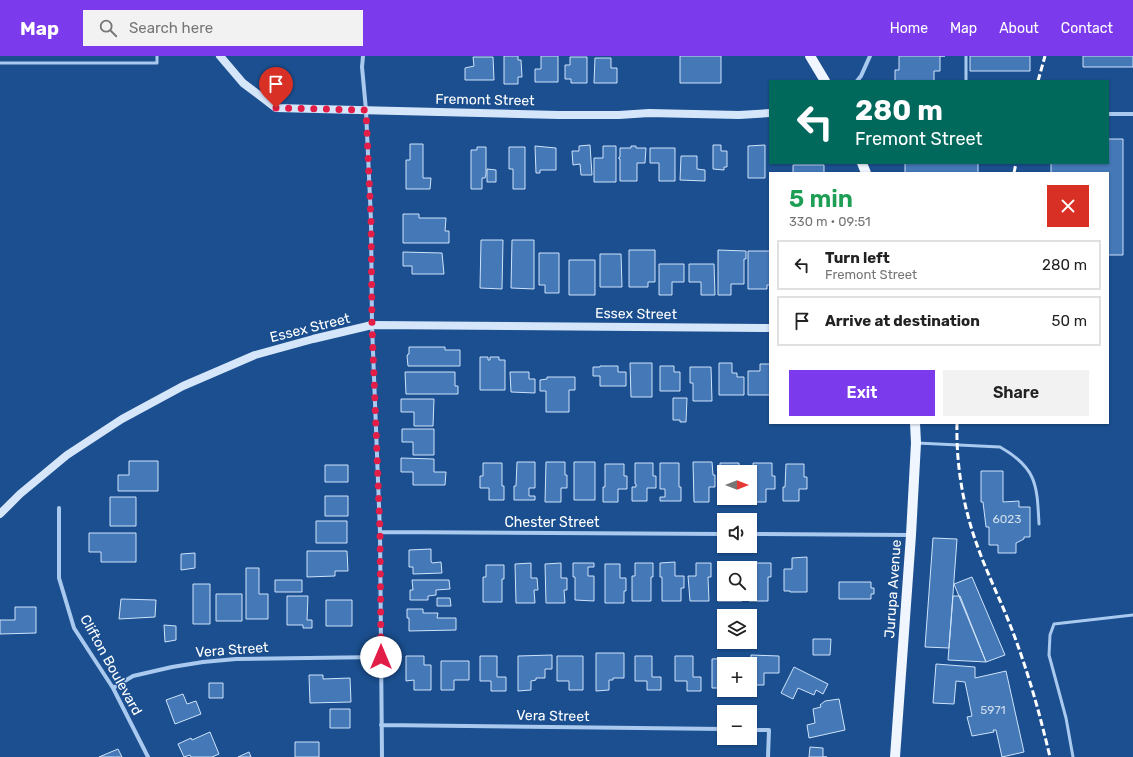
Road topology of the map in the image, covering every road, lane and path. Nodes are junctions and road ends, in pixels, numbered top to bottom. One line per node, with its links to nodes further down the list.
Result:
1 (157, 56): 7 (lane)
2 (220, 56): 11 (street, Fremont Street)
3 (363, 56): 11 (street)
4 (810, 56): 8 (main road)
5 (870, 56): 9 (street)
6 (966, 56): 10 (lane)
7 (0, 63)
8 (824, 80)
9 (858, 80)
10 (966, 80)
11 (366, 110): 12 (street, Fremont Street); 15 (street)
12 (769, 113)
13 (1109, 114): 14 (street)
14 (1133, 114)
15 (372, 326): 16 (street, Essex Street); 20 (street, Essex Street); 22 (street)
16 (769, 328)
17 (915, 424): 18 (main road, Jurupa Avenue)
18 (916, 443): 21 (lane); 25 (main road, Jurupa Avenue)
19 (60, 508): 28 (street, Clifton Boulevard)
20 (0, 514)
21 (1039, 524)
22 (380, 532): 23 (street, Chester Street); 27 (street)
23 (717, 534)
24 (757, 534): 25 (street)
25 (911, 535): 35 (main road, Jurupa Avenue)
26 (1133, 614): 36 (lane)
27 (381, 657): 28 (street, Vera Street); 29 (street)
28 (113, 688): 32 (street, Clifton Boulevard)
29 (381, 725): 30 (street, Vera Street); 33 (street)
30 (717, 730)
31 (757, 730): 34 (street)
32 (148, 757)
33 (382, 757)
34 (768, 757)
35 (895, 757)
36 (1074, 757)

